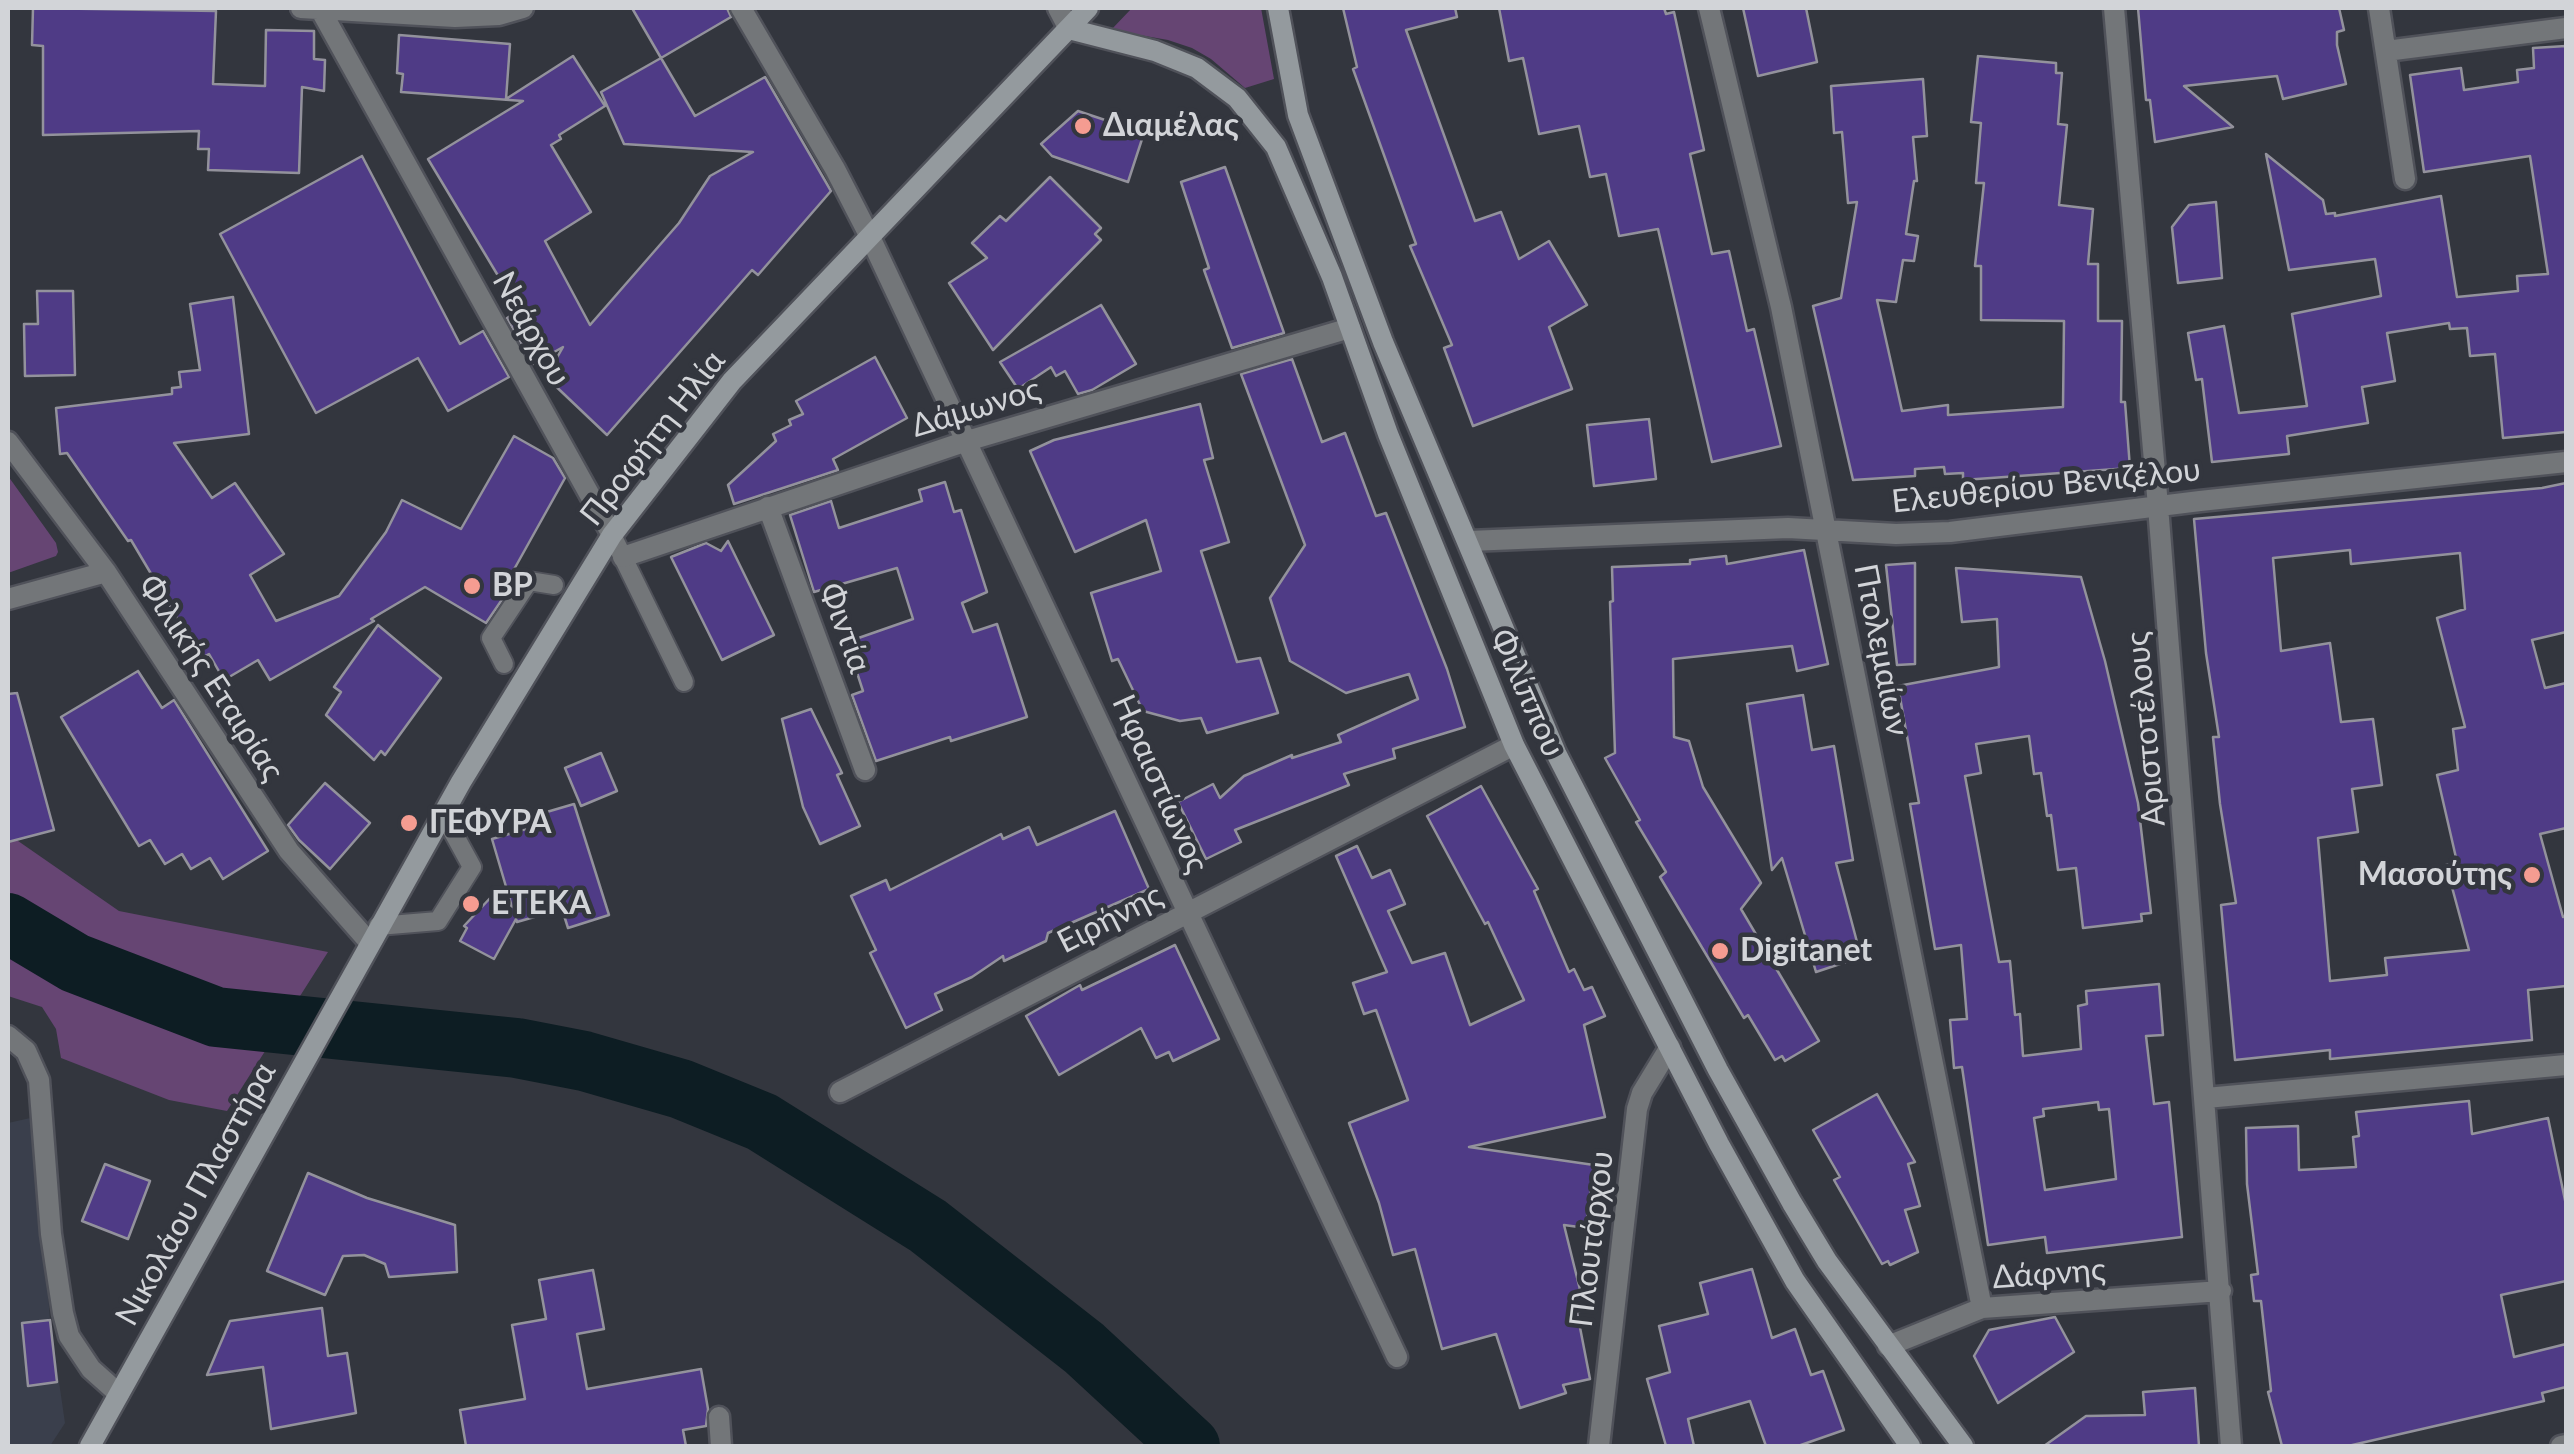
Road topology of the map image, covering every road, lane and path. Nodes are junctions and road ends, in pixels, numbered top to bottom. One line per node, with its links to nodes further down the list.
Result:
1 (311, 8): 2 (street); 22 (street, Νεάρχου)
2 (523, 8)
3 (741, 8): 14 (street, Ηφαιστίωνος)
4 (1058, 8): 10 (street)
5 (1088, 8): 10 (street, Προφήτη Ηλία)
6 (1278, 8): 23 (street, Φιλίππου)
7 (1709, 8): 21 (street, Πτολεμαίων)
8 (2114, 8): 19 (street, Αριστοτέλους)
9 (2379, 8): 12 (street)
10 (1069, 28): 14 (street, Προφήτη Ηλία); 15 (street, Φιλίππου)
11 (2566, 28): 12 (street)
12 (2386, 51): 13 (street)
13 (2404, 179)
14 (870, 237): 16 (street, Ηφαιστίωνος); 22 (street, Προφήτη Ηλία)
15 (1350, 328): 16 (street, Δάμωνος); 30 (street, Φιλίππου)
16 (967, 441): 20 (street, Δάμωνος); 33 (street, Ηφαιστίωνος)
17 (8, 442): 25 (street, Φιλικής Εταιρίας)
18 (2566, 462): 19 (street, Ελευθερίου Βενιζέλου)
19 (2158, 506): 21 (street, Ελευθερίου Βενιζέλου); 40 (street, Αριστοτέλους)
20 (768, 507): 24 (street, Δάμωνος); 31 (street, Φιντία)
21 (1826, 530): 23 (street, Ελευθερίου Βενιζέλου); 42 (street, Πτολεμαίων)
22 (612, 535): 24 (lane, Νεάρχου); 32 (street, Προφήτη Ηλία)
23 (1469, 541): 43 (street, Φιλίππου)
24 (623, 557): 29 (lane, Νεάρχου)
25 (106, 572): 27 (street); 34 (street, Φιλικής Εταιρίας)
26 (554, 584): 28 (lane)
27 (8, 598)
28 (504, 664)
29 (684, 682)
30 (1514, 746): 33 (street, Ειρήνης); 37 (street, Φιλίππου)
31 (866, 770)
32 (443, 814): 34 (street, Προφήτη Ηλία); 34 (lane)
33 (1186, 914): 39 (street, Ειρήνης); 44 (street, Ηφαιστίωνος)
34 (374, 934): 35 (street, Προφήτη Ηλία)
35 (354, 972): 45 (street, Νικολάου Πλαστήρα)
36 (8, 1036): 45 (street)
37 (1670, 1047): 49 (street, Πλουτάρχου); 50 (street, Φιλίππου)
38 (2566, 1065): 40 (street)
39 (840, 1092)
40 (2206, 1098): 41 (street, Αριστοτέλους)
41 (2221, 1291): 42 (street, Δάφνης); 52 (street, Αριστοτέλους)
42 (1982, 1308): 43 (street, Δάφνης)
43 (1888, 1346): 51 (street, Φιλίππου)
44 (1397, 1356)
45 (119, 1394): 47 (street, Νικολάου Πλαστήρα)
46 (720, 1418): 48 (street)
47 (90, 1446)
48 (721, 1446)
49 (1599, 1446)
50 (1910, 1446)
51 (1963, 1446)
52 (2231, 1446)

